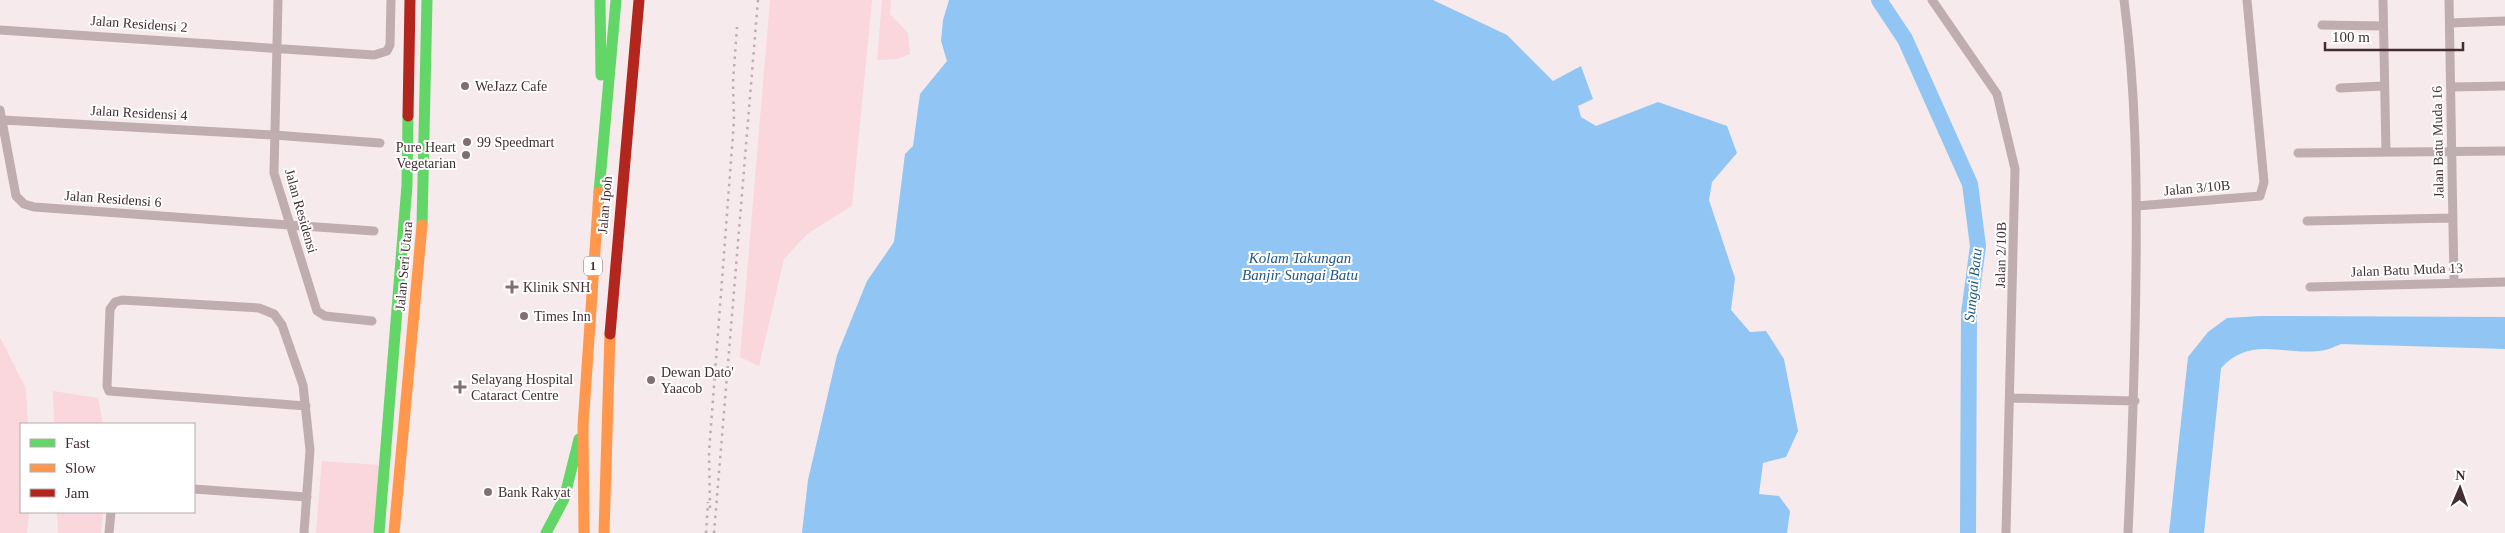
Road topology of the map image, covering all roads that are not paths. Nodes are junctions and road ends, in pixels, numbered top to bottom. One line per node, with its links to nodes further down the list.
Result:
1 (278, 0): 20 (street, Jalan Residensi)
2 (391, 0): 20 (street, Jalan Residensi 2)
3 (410, 0): 54 (main road, Jalan Seri Utara)
4 (427, 0): 55 (main road, Jalan Seri Utara)
5 (592, 0): 21 (street)
6 (600, 0): 21 (main road)
7 (616, 0): 27 (main road, Jalan Ipoh / 1)
8 (639, 0): 28 (main road, Jalan Ipoh / 1)
9 (646, 0): 28 (main road)
10 (1932, 0): 45 (street, Jalan 2/10B)
11 (2124, 0): 36 (street)
12 (2247, 0): 36 (street, Jalan 3/10B)
13 (2383, 0): 18 (street)
14 (2449, 0): 16 (street, Jalan Batu Muda 16)
15 (2505, 21): 16 (street)
16 (2450, 23): 24 (street, Jalan Batu Muda 16)
17 (2322, 25): 18 (street)
18 (2383, 26): 22 (street)
19 (0, 30): 20 (street, Jalan Residensi 2)
20 (277, 47): 30 (street, Jalan Residensi)
21 (599, 50): 27 (main road)
22 (2384, 86): 25 (street); 34 (street)
23 (2505, 86): 24 (street)
24 (2451, 87): 32 (street, Jalan Batu Muda 16)
25 (2340, 88)
26 (0, 110): 29 (street)
27 (604, 116): 48 (main road, Jalan Ipoh / 1)
28 (628, 117): 58 (main road, Jalan Ipoh / 1)
29 (3, 120): 30 (street, Jalan Residensi 4); 39 (street, Jalan Residensi 6)
30 (274, 134): 31 (street, Jalan Residensi 4); 39 (street, Jalan Residensi)
31 (380, 143)
32 (2452, 151): 33 (street); 34 (street); 37 (street, Jalan Batu Muda 16)
33 (2505, 151)
34 (2386, 152): 35 (street)
35 (2298, 153)
36 (2137, 206): 46 (street)
37 (2453, 218): 38 (street); 41 (street, Jalan Batu Muda 16)
38 (2307, 221)
39 (290, 225): 40 (street, Jalan Residensi 6); 44 (street, Jalan Residensi)
40 (374, 230)
41 (2454, 282): 42 (street, Jalan Batu Muda 13); 43 (street, Jalan Batu Muda 13)
42 (2505, 282)
43 (2310, 287)
44 (372, 321)
45 (2011, 398): 46 (street); 59 (street, Jalan 2/10B)
46 (2134, 401): 60 (street)
47 (306, 406): 47 (street); 50 (street)
48 (583, 426): 56 (main road); 57 (main road, Jalan Ipoh / 1)
49 (195, 489): 50 (street)
50 (307, 497): 53 (street)
51 (111, 513): 52 (street)
52 (109, 533)
53 (304, 533)
54 (379, 533)
55 (394, 533)
56 (546, 533)
57 (584, 533)
58 (604, 533)
59 (2006, 533)
60 (2128, 533)

